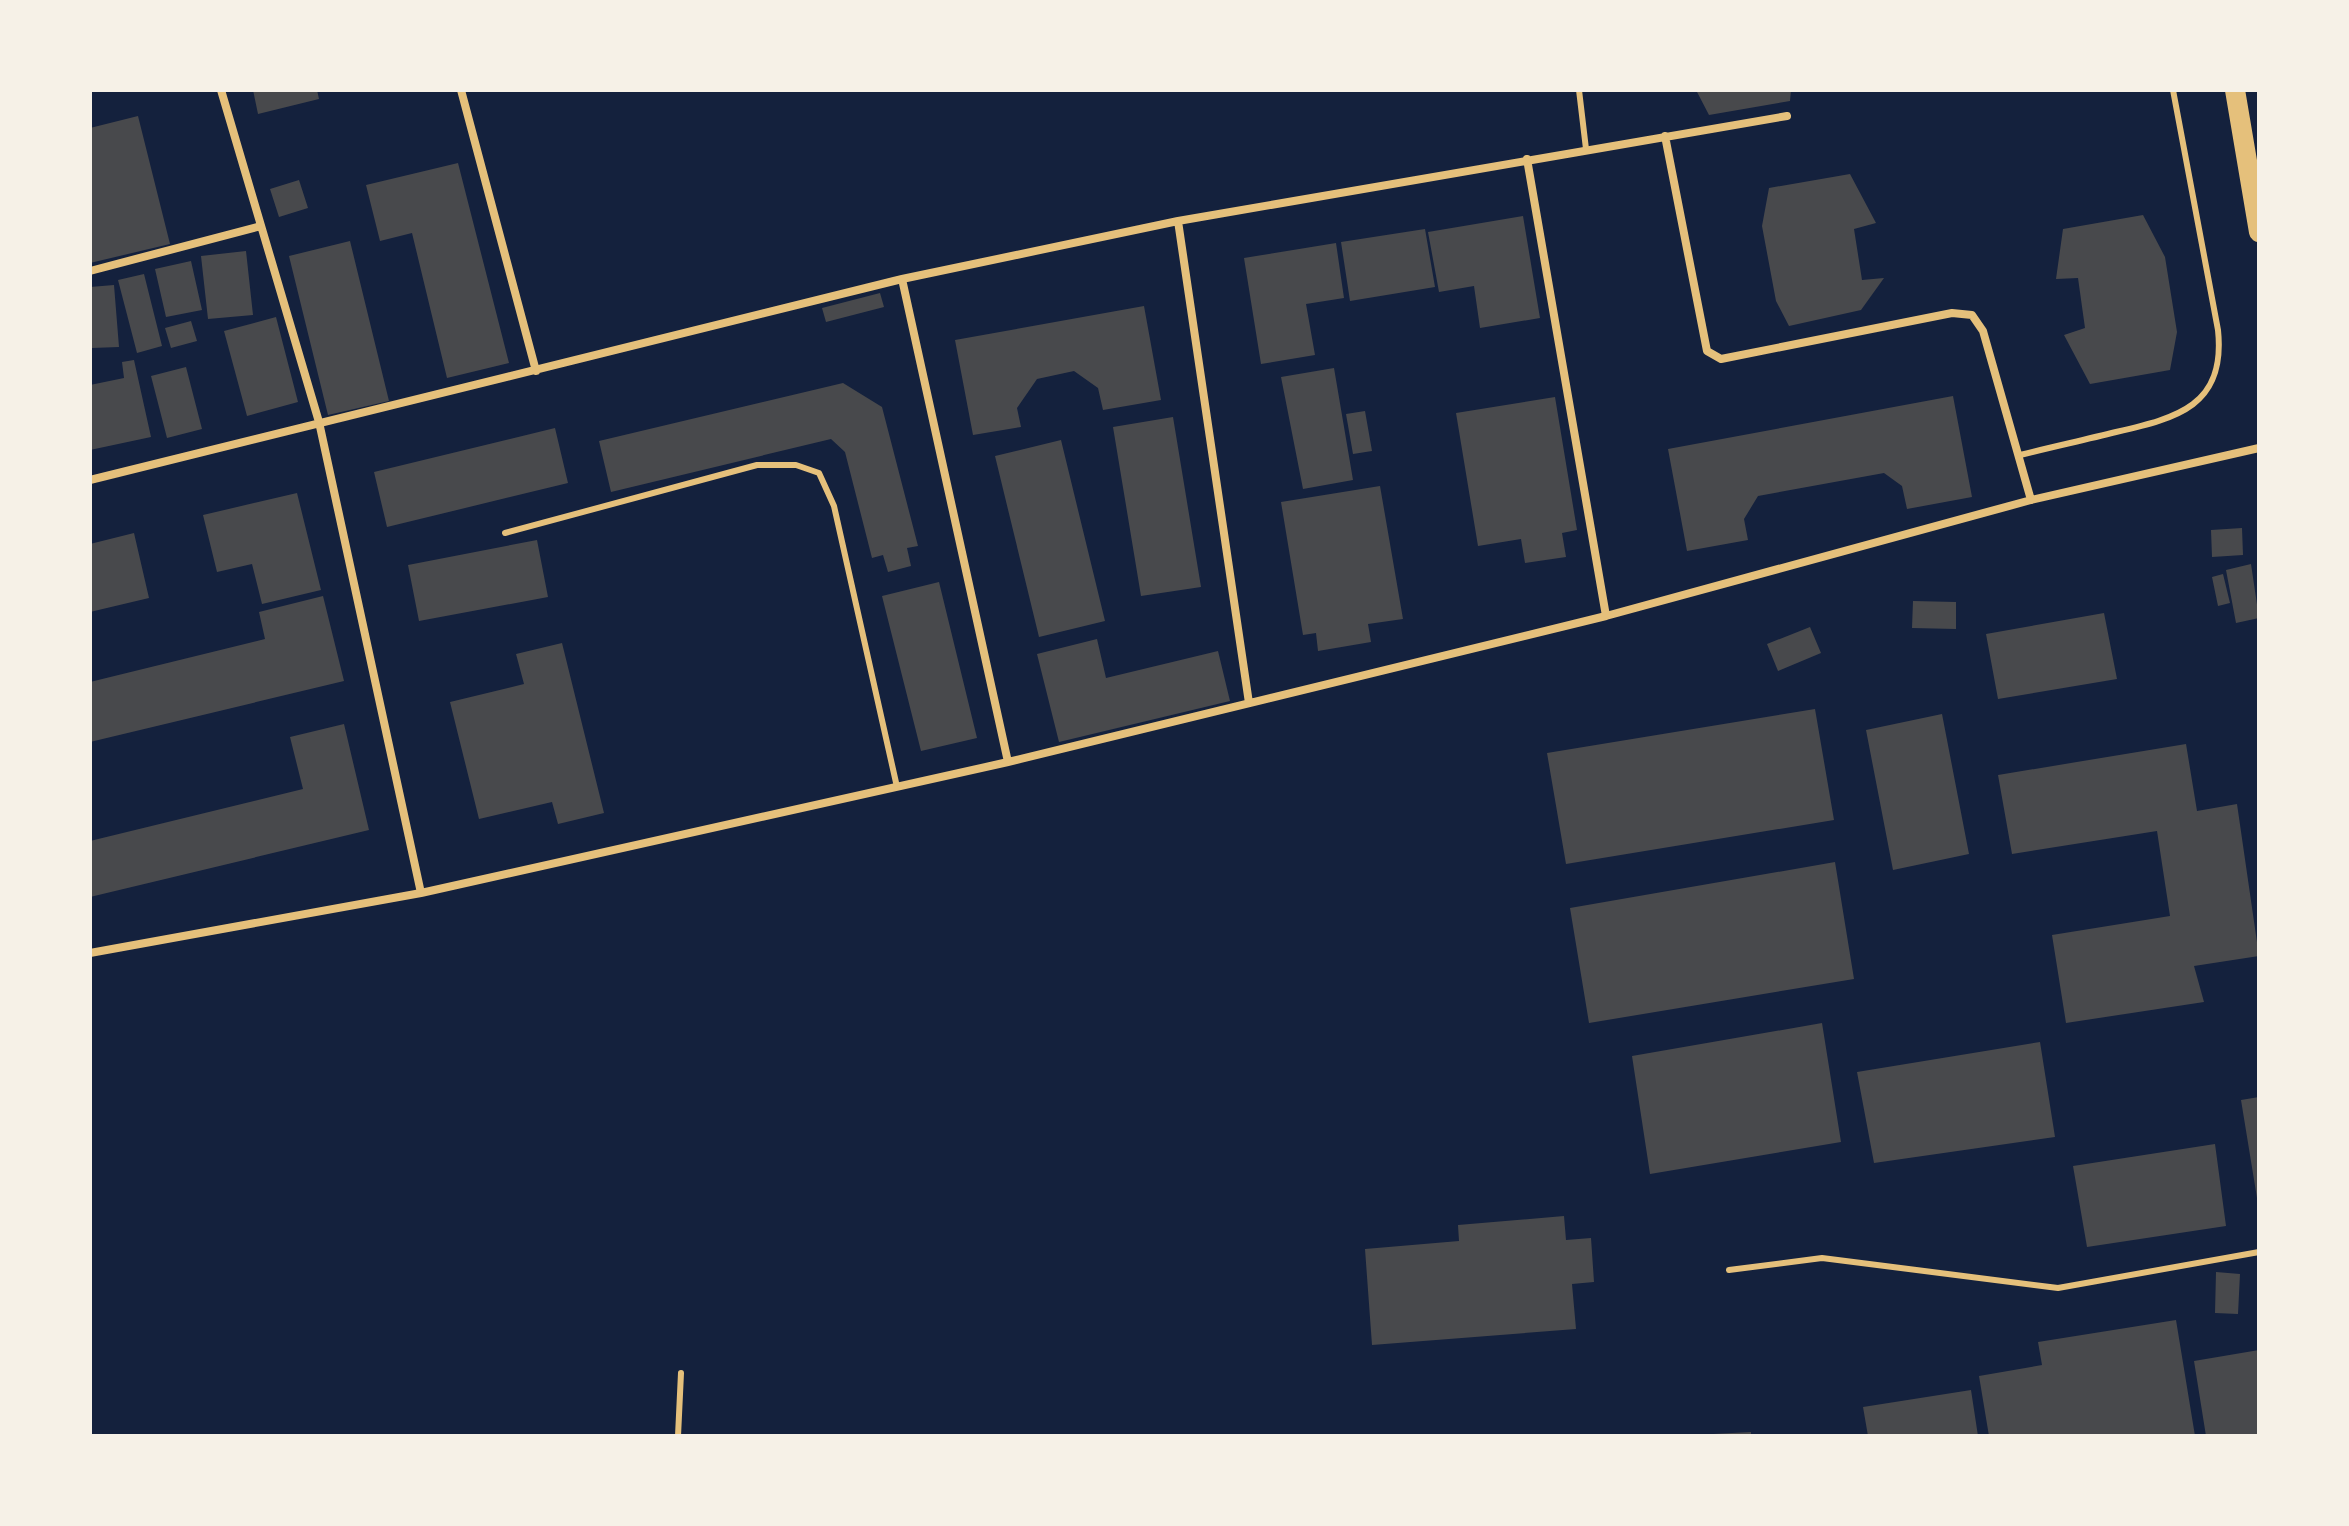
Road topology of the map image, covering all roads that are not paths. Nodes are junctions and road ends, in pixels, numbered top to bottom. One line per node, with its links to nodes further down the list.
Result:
1 (221, 90): 11 (street)
2 (461, 90): 15 (street)
3 (1579, 90): 8 (lane)
4 (2173, 90): 18 (lane)
5 (2235, 90): 12 (main road)
6 (1787, 116): 7 (street)
7 (1665, 136): 8 (street); 18 (street)
8 (1586, 149): 9 (street)
9 (1527, 159): 10 (street); 22 (street)
10 (1178, 221): 14 (street); 23 (street)
11 (261, 226): 13 (street); 16 (street)
12 (2259, 232)
13 (90, 271)
14 (902, 279): 15 (street); 24 (street)
15 (536, 371): 16 (street)
16 (319, 422): 19 (street); 26 (street)
17 (2259, 448): 20 (street)
18 (2020, 455): 20 (street)
19 (90, 480)
20 (2031, 500): 22 (street)
21 (505, 533): 25 (lane)
22 (1606, 616): 23 (street)
23 (1249, 703): 24 (street)
24 (1008, 762): 25 (street)
25 (897, 787): 26 (street)
26 (421, 893): 27 (street)
27 (90, 953)
28 (2259, 1252): 29 (lane)
29 (1729, 1270)
30 (681, 1373): 31 (lane)
31 (678, 1436)

